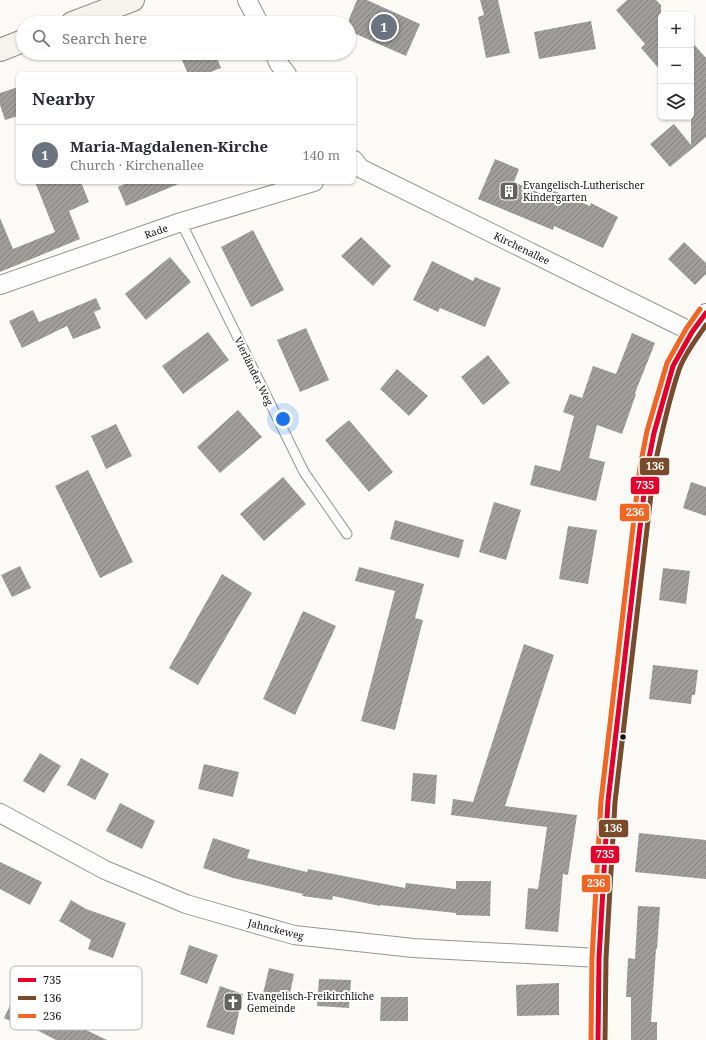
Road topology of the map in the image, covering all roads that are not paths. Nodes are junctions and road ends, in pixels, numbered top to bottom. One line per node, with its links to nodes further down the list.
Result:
1 (133, 0): 3 (main road)
2 (247, 0): 4 (street)
3 (91, 16)
4 (255, 16)
5 (16, 44): 6 (main road)
6 (0, 50)
7 (277, 60): 8 (street)
8 (285, 72)
9 (356, 166): 14 (street, Kirchenallee)
10 (307, 184): 11 (street, Rade)
11 (181, 222): 12 (street, Rade); 15 (lane, Vierländer Weg)
12 (0, 285)
13 (706, 313): 14 (street)
14 (692, 332): 17 (street)
15 (347, 534)
16 (0, 813): 17 (street, Jahnckeweg)
17 (599, 958): 18 (street)
18 (598, 1040)

